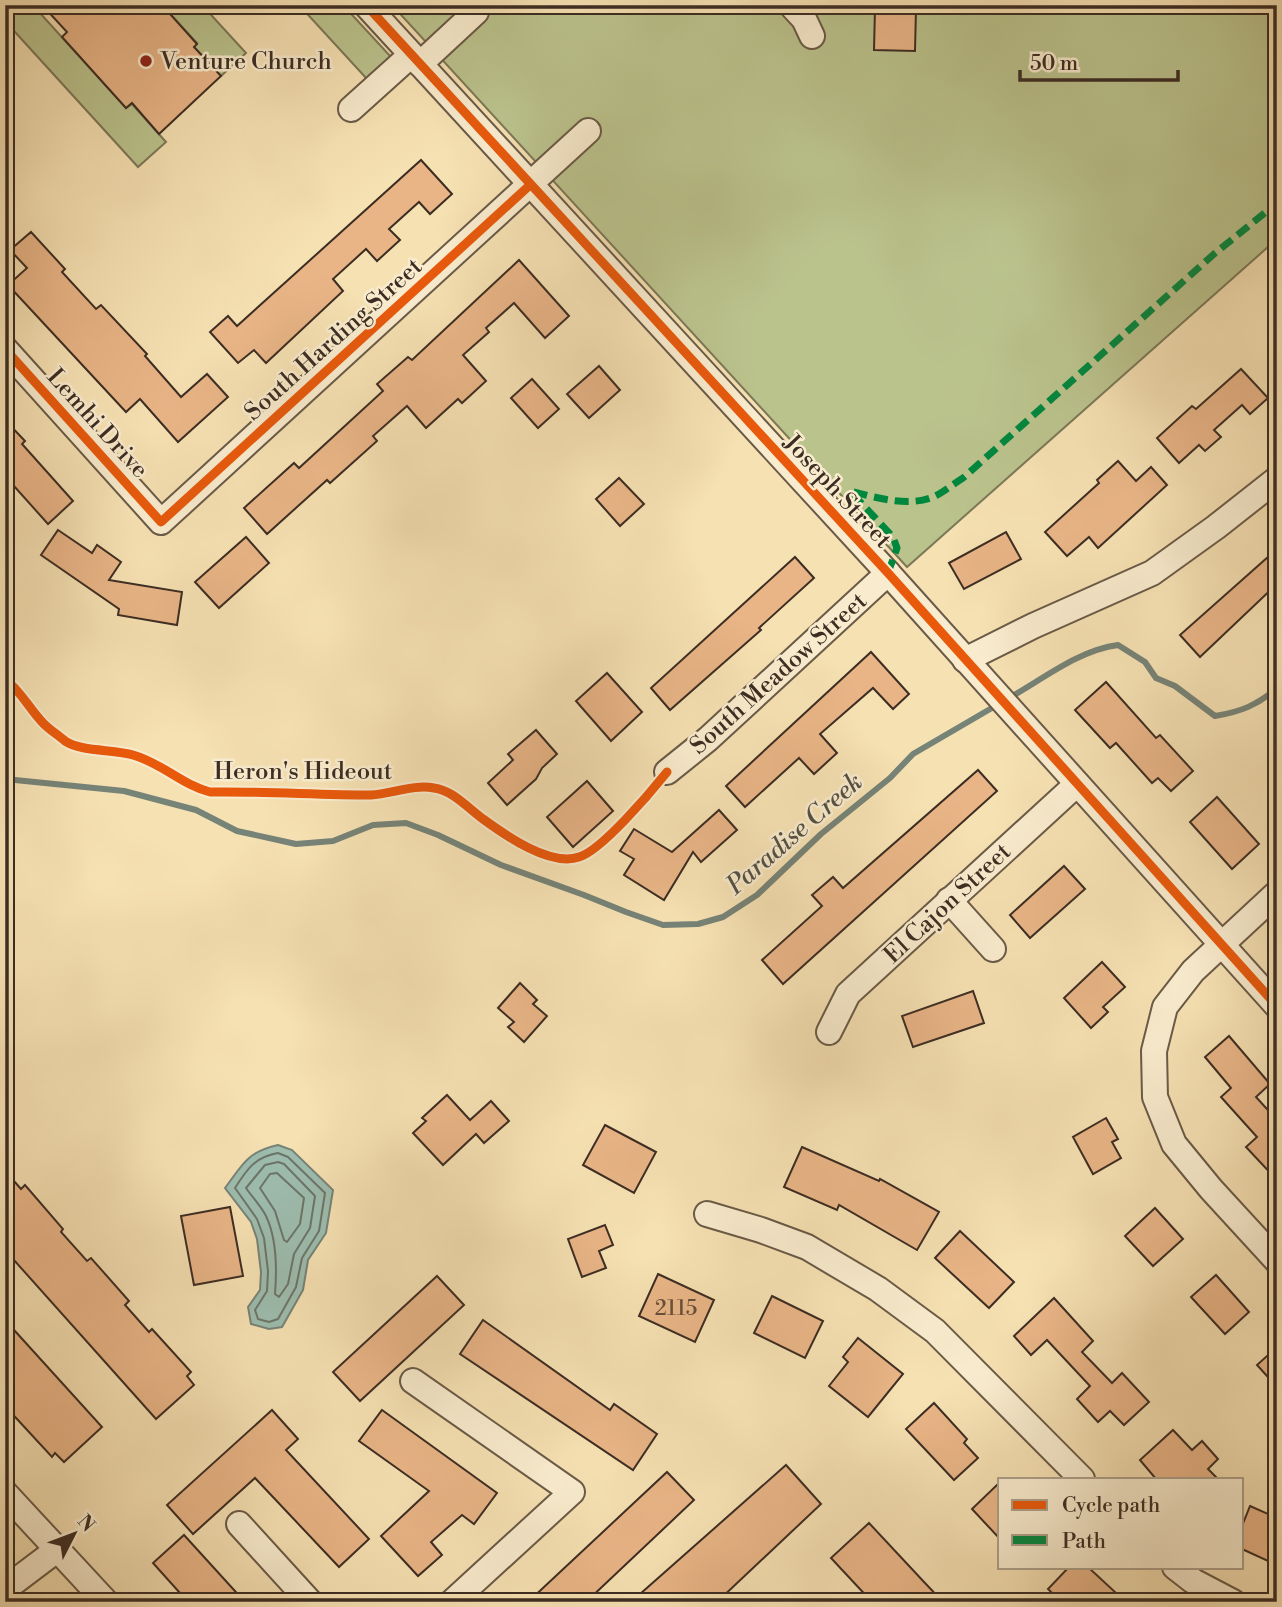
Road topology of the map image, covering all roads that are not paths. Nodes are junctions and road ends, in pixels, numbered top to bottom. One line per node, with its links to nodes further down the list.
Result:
1 (366, 5): 5 (street, Joseph Street)
2 (791, 5): 4 (street)
3 (476, 12): 5 (street)
4 (812, 36)
5 (416, 59): 6 (street); 8 (street, Joseph Street)
6 (351, 108)
7 (588, 131): 8 (street, South Harding Street)
8 (530, 185): 11 (street, South Harding Street); 12 (street, Joseph Street)
9 (5, 349): 11 (street, Lemhi Drive)
10 (1277, 479): 13 (street)
11 (161, 522)
12 (888, 573): 13 (street, Joseph Street); 14 (street, South Meadow Street)
13 (965, 660): 15 (street, Joseph Street)
14 (667, 772)
15 (1077, 784): 17 (street, El Cajon Street); 18 (street, Joseph Street)
16 (1277, 893): 18 (street)
17 (949, 900): 19 (street); 21 (street, El Cajon Street)
18 (1220, 944): 20 (street, Joseph Street); 23 (street)
19 (993, 949)
20 (1277, 1006)
21 (829, 1032)
22 (707, 1214): 25 (street)
23 (1277, 1261)
24 (413, 1381): 33 (street)
25 (1081, 1478)
26 (5, 1493): 28 (street)
27 (239, 1524): 32 (street)
28 (58, 1549): 30 (street); 31 (street)
29 (1176, 1568): 34 (street)
30 (5, 1589)
31 (106, 1602)
32 (310, 1602)
33 (452, 1602)
34 (1233, 1602)

